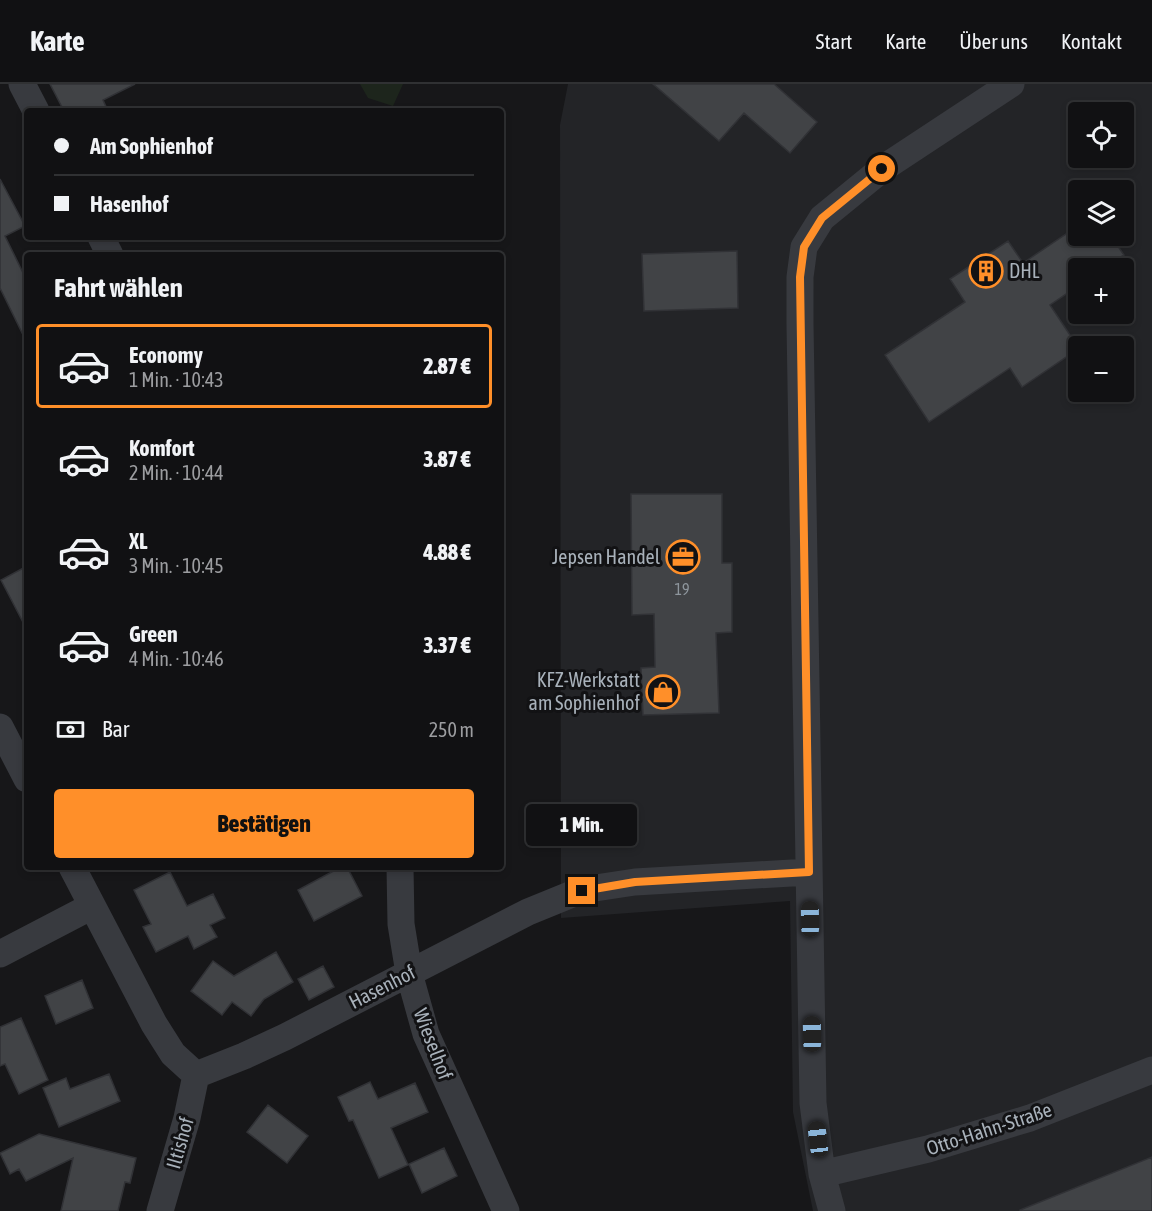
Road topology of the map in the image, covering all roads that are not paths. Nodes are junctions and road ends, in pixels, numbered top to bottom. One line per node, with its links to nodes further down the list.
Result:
1 (22, 84): 3 (street)
2 (1011, 84): 8 (street)
3 (34, 108)
4 (0, 727): 5 (street)
5 (24, 773)
6 (74, 870): 9 (street)
7 (400, 870): 11 (street, Wieselhof)
8 (809, 872): 11 (street, Hasenhof); 14 (street)
9 (92, 906): 10 (street); 13 (street)
10 (0, 954)
11 (409, 973): 13 (street, Hasenhof); 16 (street, Wieselhof)
12 (1152, 1070): 14 (street, Otto-Hahn-Straße)
13 (196, 1075): 15 (street, Iltishof)
14 (822, 1174): 17 (street)
15 (160, 1211)
16 (506, 1211)
17 (832, 1211)

